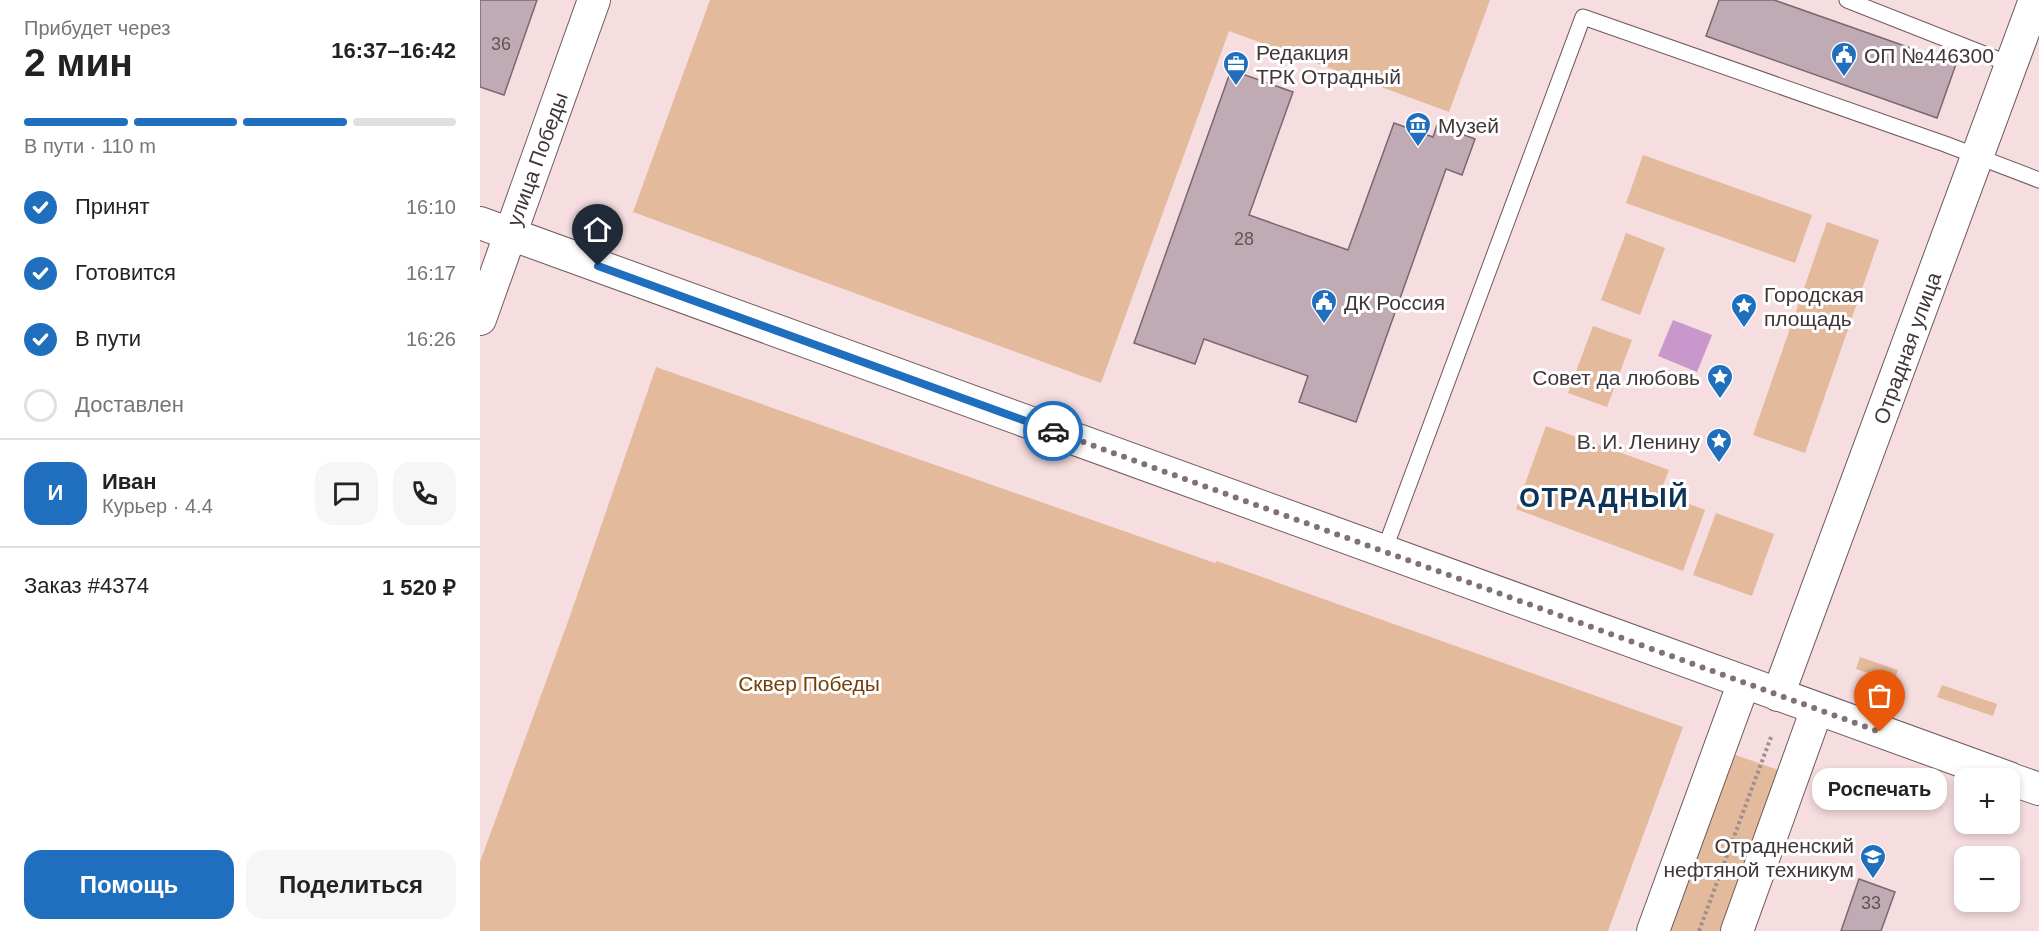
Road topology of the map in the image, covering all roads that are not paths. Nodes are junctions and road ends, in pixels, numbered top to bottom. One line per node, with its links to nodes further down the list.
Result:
1 (594, 0): 8 (street, улица Победы)
2 (1847, 0): 4 (lane)
3 (2035, 0): 4 (street, Отрадная улица)
4 (2020, 51): 5 (street, Отрадная улица)
5 (1977, 157): 6 (lane); 10 (lane); 12 (street, Отрадная улица)
6 (2039, 180)
7 (480, 223): 8 (street)
8 (510, 234): 9 (street, улица Победы); 10 (street)
9 (480, 319)
10 (1384, 551): 11 (street)
11 (1744, 682): 12 (street); 17 (street)
12 (1778, 696): 13 (street)
13 (1817, 709): 14 (street); 18 (street)
14 (1979, 768)
15 (2020, 783): 16 (street)
16 (2039, 789)
17 (1653, 931)
18 (1737, 931)

